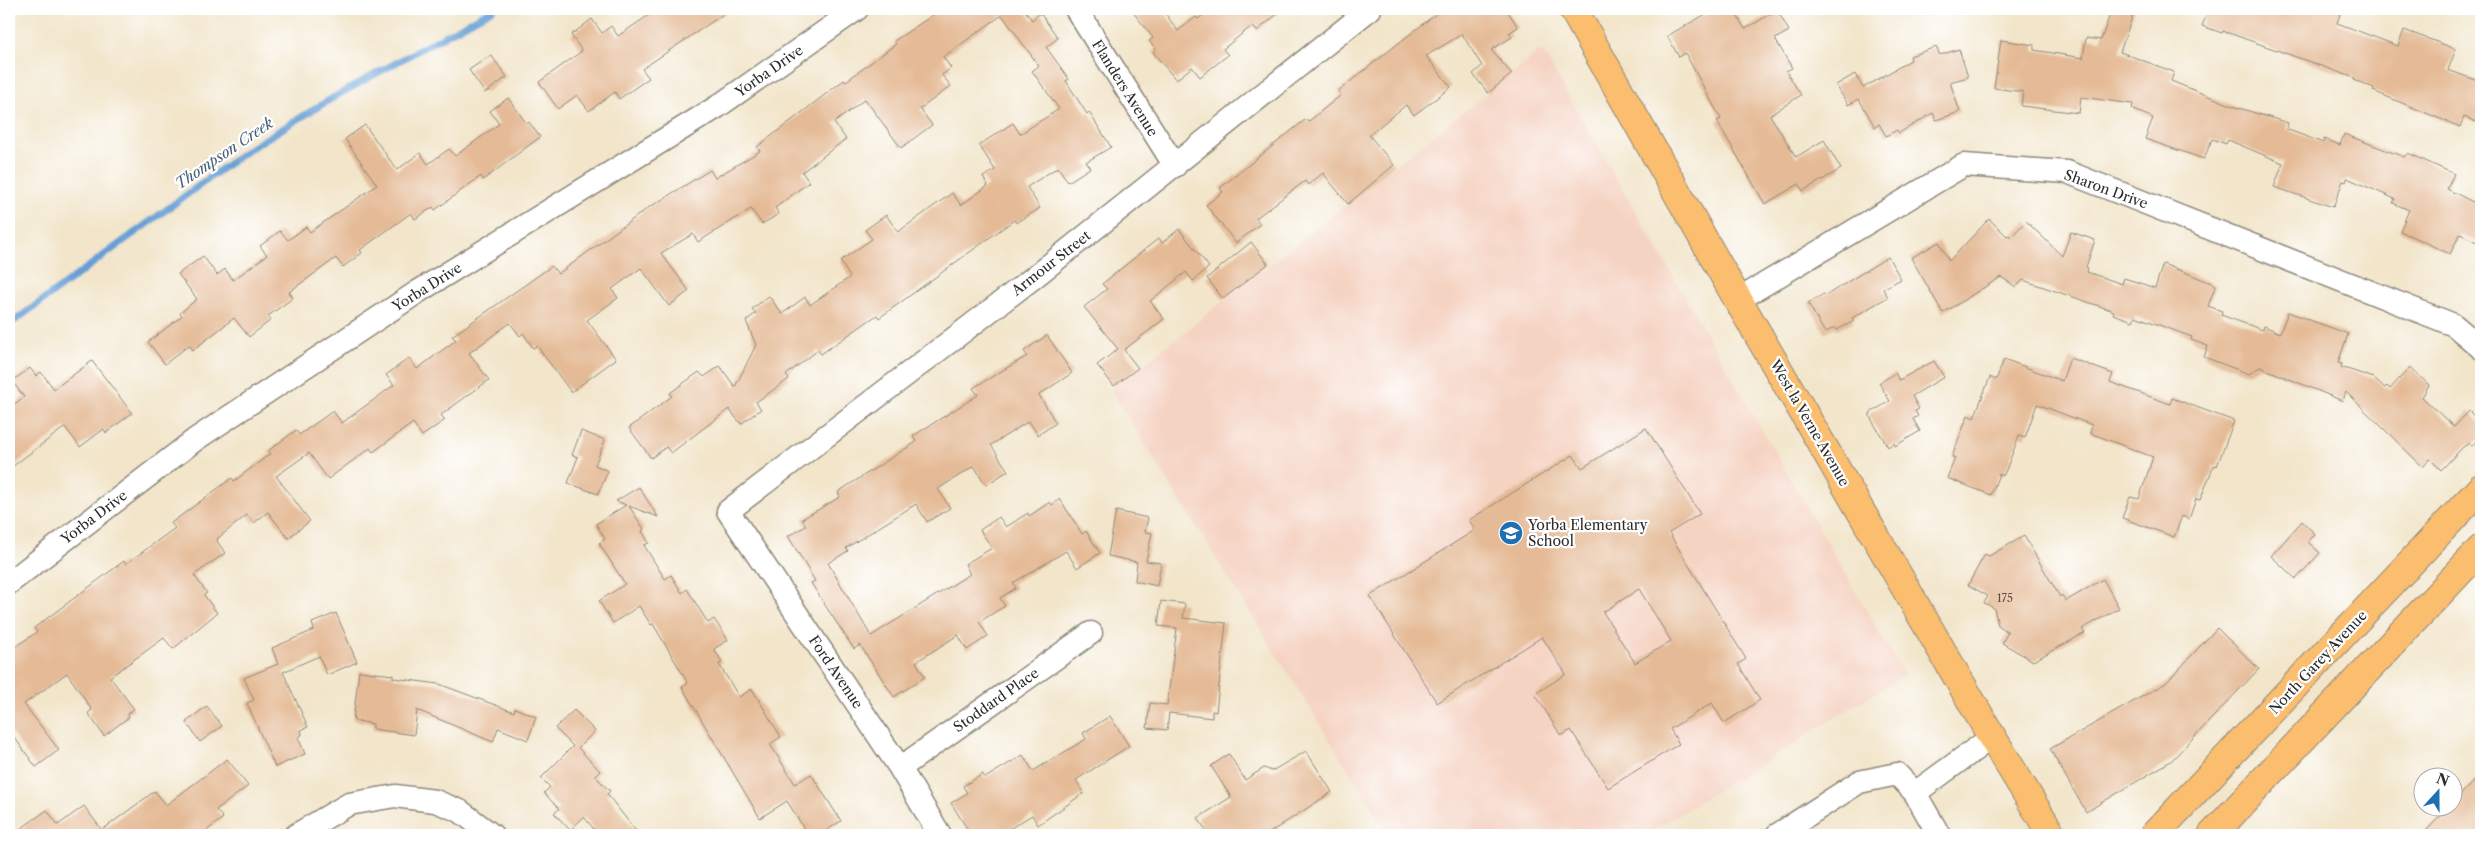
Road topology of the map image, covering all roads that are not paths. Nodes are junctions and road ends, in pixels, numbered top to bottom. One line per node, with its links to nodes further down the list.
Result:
1 (857, 9): 11 (street, Yorba Drive)
2 (1076, 9): 5 (street, Flanders Avenue)
3 (1370, 9): 5 (street, Armour Street)
4 (1573, 9): 6 (main road, West la Verne Avenue)
5 (1175, 166): 9 (street, Armour Street)
6 (1738, 300): 7 (street, Sharon Drive); 13 (main road, West la Verne Avenue)
7 (2481, 348)
8 (2481, 488): 22 (main road, North Garey Avenue)
9 (728, 511): 14 (street, Ford Avenue)
10 (2481, 549): 23 (main road)
11 (9, 583)
12 (1091, 633): 14 (street, Stoddard Place)
13 (1992, 737): 15 (street); 21 (main road, West la Verne Avenue)
14 (900, 768): 18 (street, Ford Avenue)
15 (1915, 793): 19 (street); 20 (street)
16 (296, 835): 17 (street)
17 (492, 835)
18 (940, 835)
19 (1777, 835)
20 (1939, 835)
21 (2052, 835)
22 (2154, 835)
23 (2212, 835)

